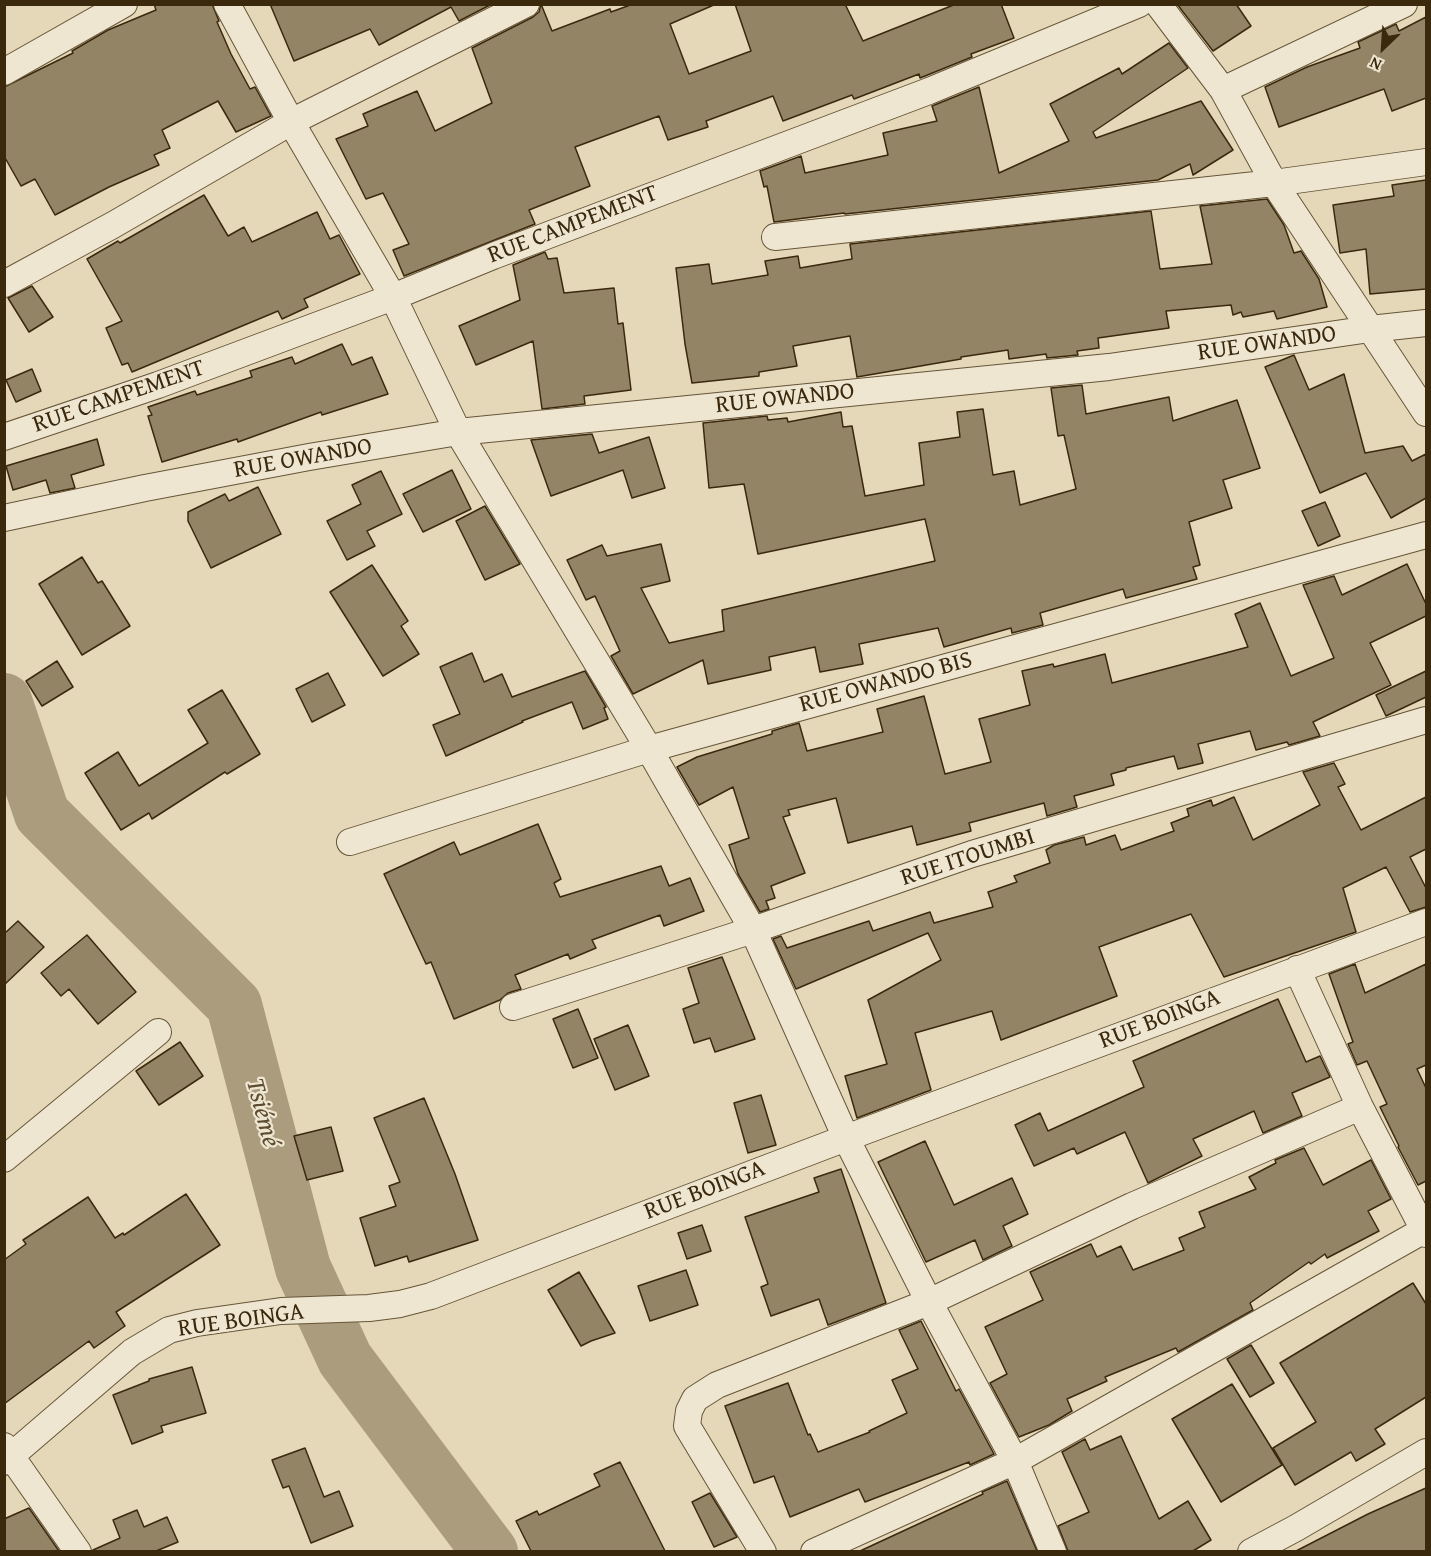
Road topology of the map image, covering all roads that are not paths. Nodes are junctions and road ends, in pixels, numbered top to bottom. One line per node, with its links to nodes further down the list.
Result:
1 (124, 4): 7 (street)
2 (226, 4): 9 (street)
3 (526, 4): 9 (street)
4 (1139, 4): 14 (street, RUE CAMPEMENT)
5 (1158, 4): 8 (street)
6 (1404, 4): 8 (street)
7 (4, 72)
8 (1223, 90): 11 (street)
9 (291, 122): 13 (street); 14 (street)
10 (1426, 162): 11 (street)
11 (1274, 183): 12 (street); 16 (street)
12 (775, 237)
13 (4, 284)
14 (393, 297): 18 (street); 19 (street, RUE CAMPEMENT)
15 (1426, 323): 16 (street, RUE OWANDO)
16 (1370, 329): 17 (street); 18 (street, RUE OWANDO)
17 (1426, 413)
18 (458, 432): 20 (street, RUE OWANDO); 23 (street)
19 (4, 437)
20 (4, 518)
21 (1426, 535): 23 (street, RUE OWANDO BIS)
22 (1426, 720): 26 (street, RUE ITOUMBI)
23 (649, 749): 24 (street, RUE OWANDO BIS); 26 (street)
24 (350, 842)
25 (1426, 922): 27 (street, RUE BOINGA)
26 (753, 930): 28 (street, RUE ITOUMBI); 31 (street)
27 (1297, 969): 30 (street); 31 (street, RUE BOINGA)
28 (513, 1007)
29 (158, 1032): 32 (street)
30 (1360, 1107): 33 (street); 34 (street)
31 (846, 1138): 34 (street); 36 (street, RUE BOINGA)
32 (4, 1159)
33 (1426, 1231): 37 (street)
34 (929, 1302): 37 (street); 39 (street)
35 (1426, 1452): 42 (street)
36 (7, 1455): 38 (street)
37 (1015, 1461): 40 (street); 41 (street)
38 (78, 1551)
39 (763, 1551)
40 (814, 1551)
41 (1053, 1551)
42 (1251, 1551)

